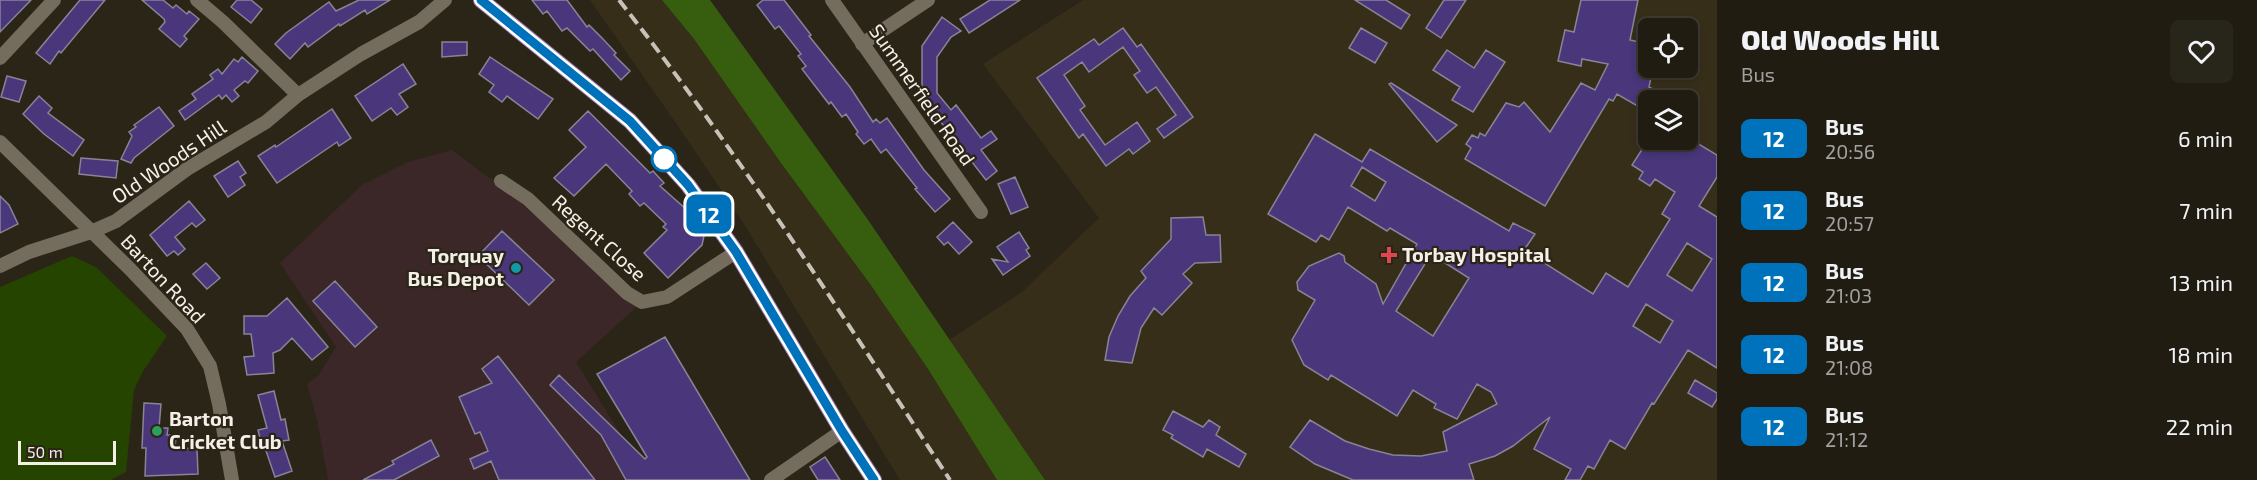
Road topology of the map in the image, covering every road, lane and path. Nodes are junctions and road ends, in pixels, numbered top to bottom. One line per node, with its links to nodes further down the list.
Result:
1 (54, 0): 8 (street)
2 (197, 0): 9 (street)
3 (445, 0): 9 (street, Old Woods Hill)
4 (481, 0): 14 (main road)
5 (832, 0): 7 (street, Summerfield Road)
6 (928, 0): 7 (street)
7 (862, 44): 12 (street, Summerfield Road)
8 (0, 58)
9 (298, 95): 13 (street, Old Woods Hill)
10 (0, 142): 13 (street, Barton Road)
11 (501, 181): 14 (street, Regent Close)
12 (981, 212)
13 (91, 232): 15 (street, Old Woods Hill); 17 (street, Barton Road)
14 (736, 252): 16 (main road)
15 (0, 266)
16 (842, 431): 18 (street); 19 (main road)
17 (232, 480)
18 (771, 480)
19 (874, 480)

